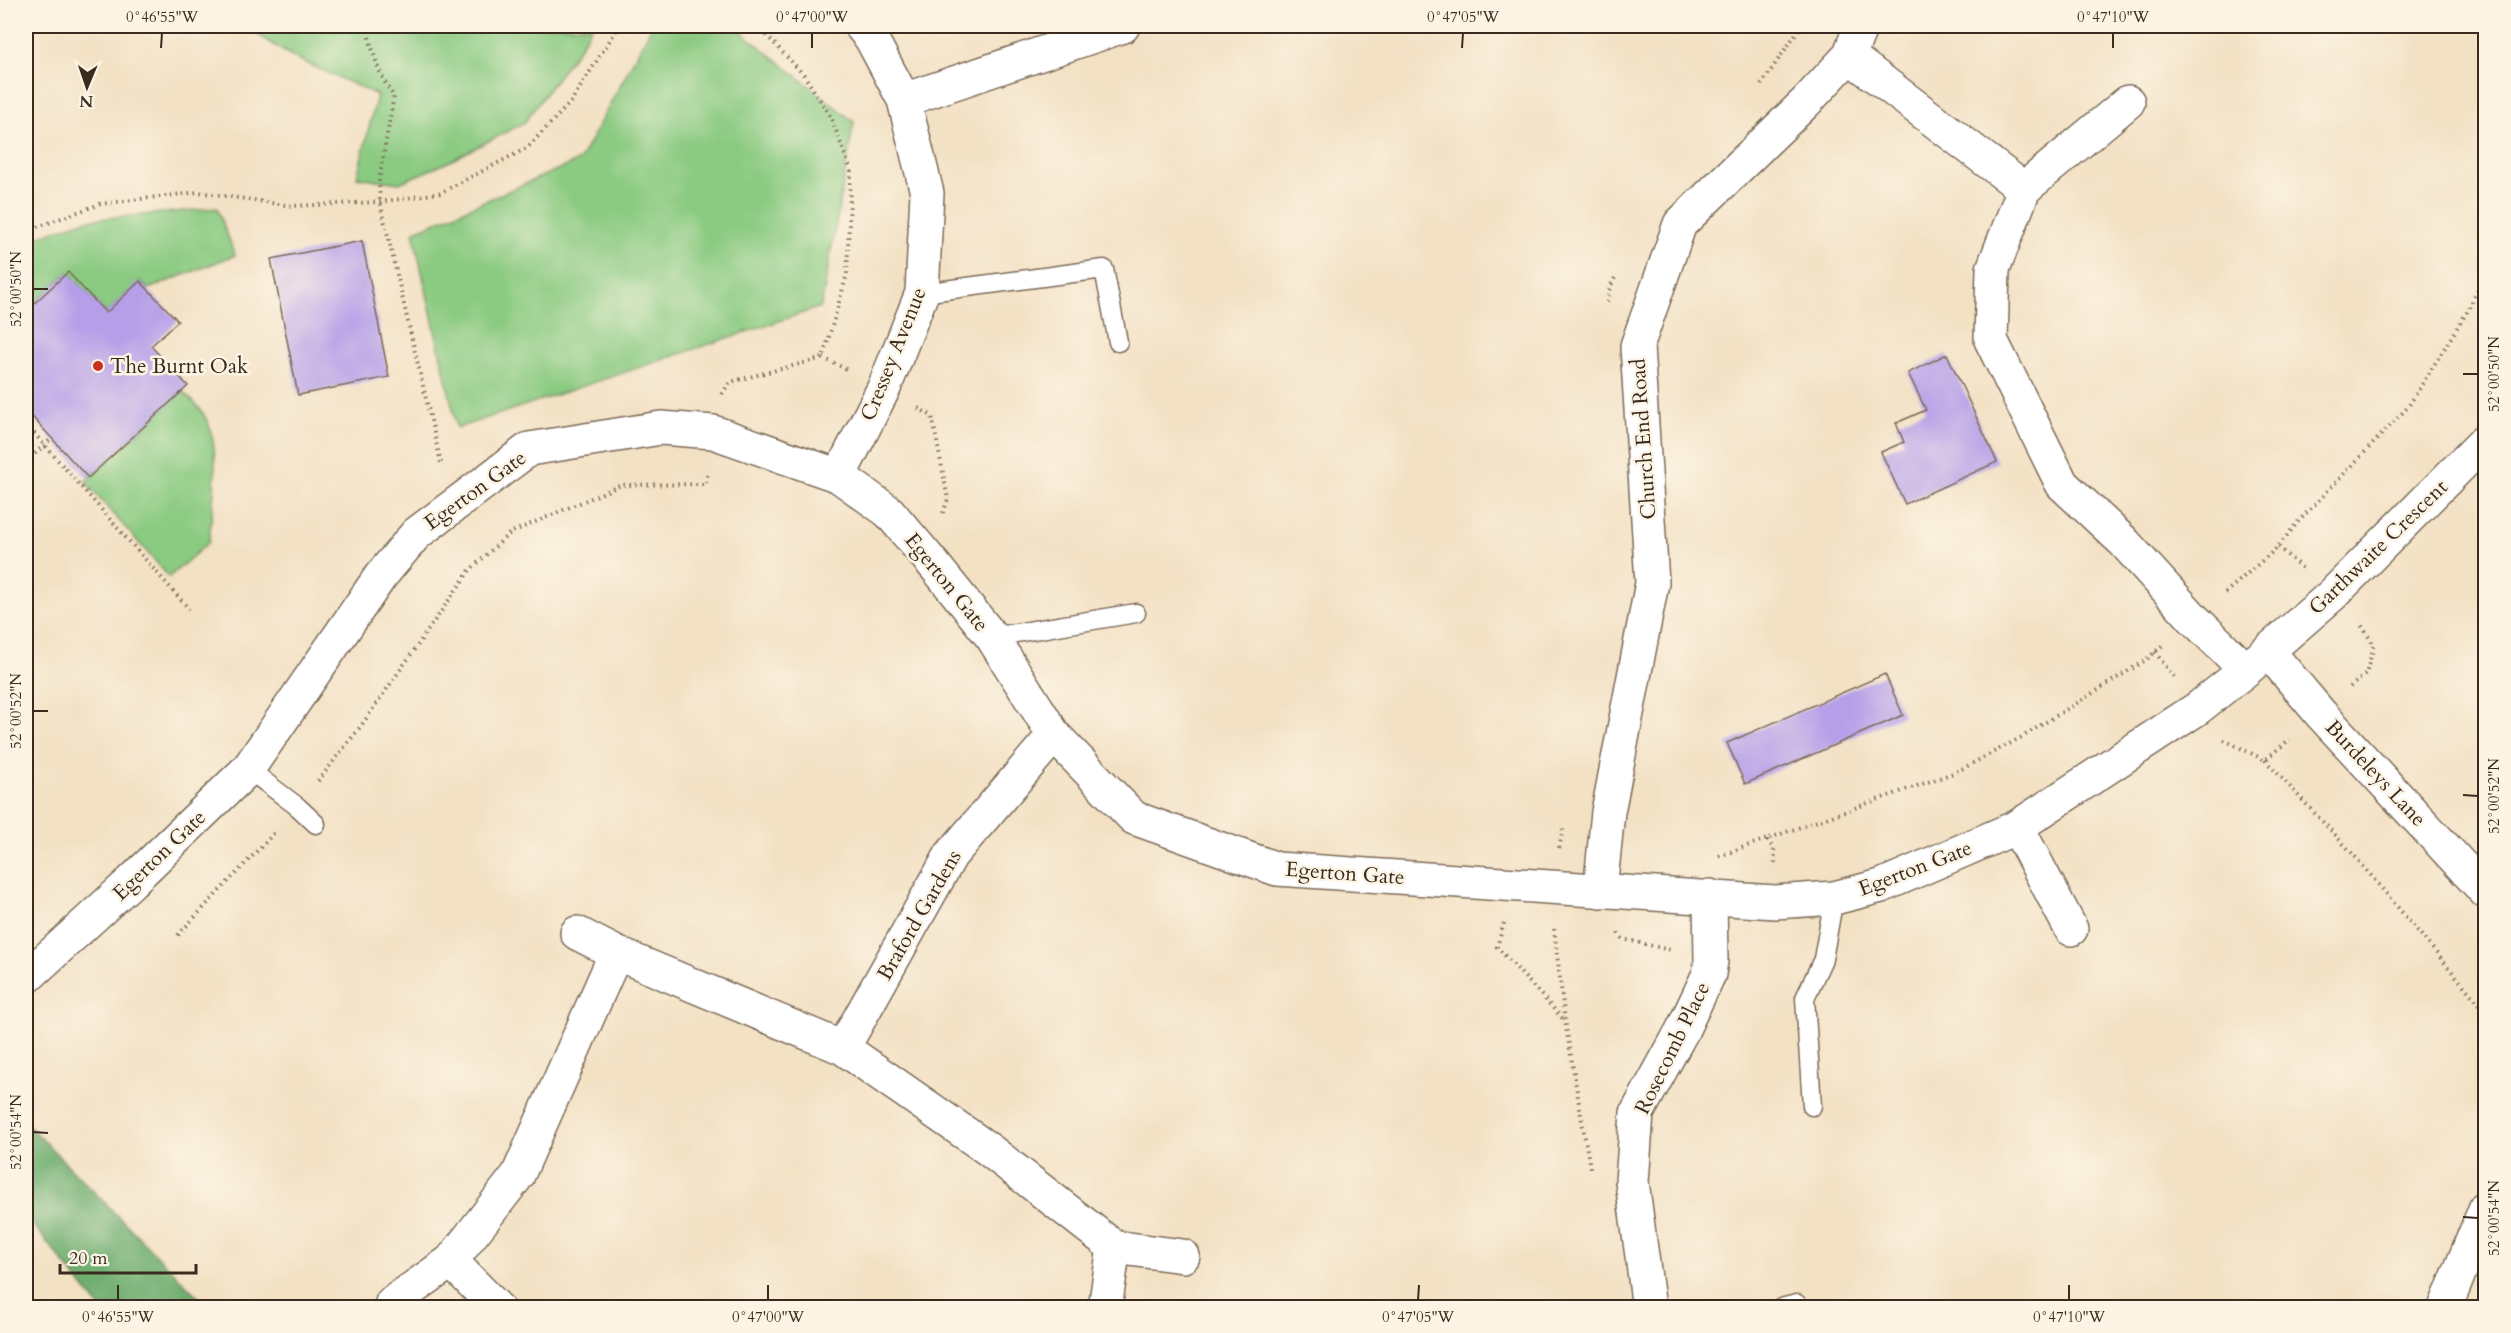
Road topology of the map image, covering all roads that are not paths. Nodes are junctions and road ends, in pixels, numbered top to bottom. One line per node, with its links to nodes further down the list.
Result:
1 (861, 26): 5 (street, Cressey Avenue)
2 (1123, 26): 5 (street)
3 (1861, 26): 4 (street, Church End Road)
4 (1849, 56): 7 (street); 19 (street, Church End Road)
5 (904, 100): 8 (street, Cressey Avenue)
6 (2128, 102): 7 (street)
7 (2024, 189): 14 (street, Burdeleys Lane)
8 (922, 293): 9 (lane); 11 (street, Cressey Avenue)
9 (1118, 342)
10 (2485, 441): 14 (street, Garthwaite Crescent)
11 (839, 476): 13 (street, Egerton Gate); 16 (street, Egerton Gate)
12 (1137, 613): 13 (lane)
13 (992, 638): 15 (street, Egerton Gate)
14 (2257, 660): 18 (street, Egerton Gate); 20 (street, Burdeleys Lane)
15 (1054, 735): 19 (street, Egerton Gate); 27 (street, Braford Gardens)
16 (248, 769): 17 (lane); 26 (street, Egerton Gate)
17 (316, 824)
18 (2016, 826): 22 (street, Egerton Gate); 23 (street)
19 (1600, 891): 21 (street, Egerton Gate)
20 (2486, 892)
21 (1710, 896): 22 (street, Egerton Gate); 36 (street, Rosecomb Place)
22 (1834, 898): 28 (lane)
23 (2071, 929)
24 (577, 933): 25 (street)
25 (616, 953): 27 (street); 32 (street)
26 (26, 978)
27 (843, 1048): 30 (street)
28 (1812, 1106)
29 (2486, 1207): 37 (street)
30 (1114, 1247): 31 (street); 35 (street)
31 (1183, 1256)
32 (451, 1261): 33 (street); 34 (street)
33 (392, 1303)
34 (497, 1308)
35 (1104, 1308)
36 (1649, 1308)
37 (2445, 1308)

